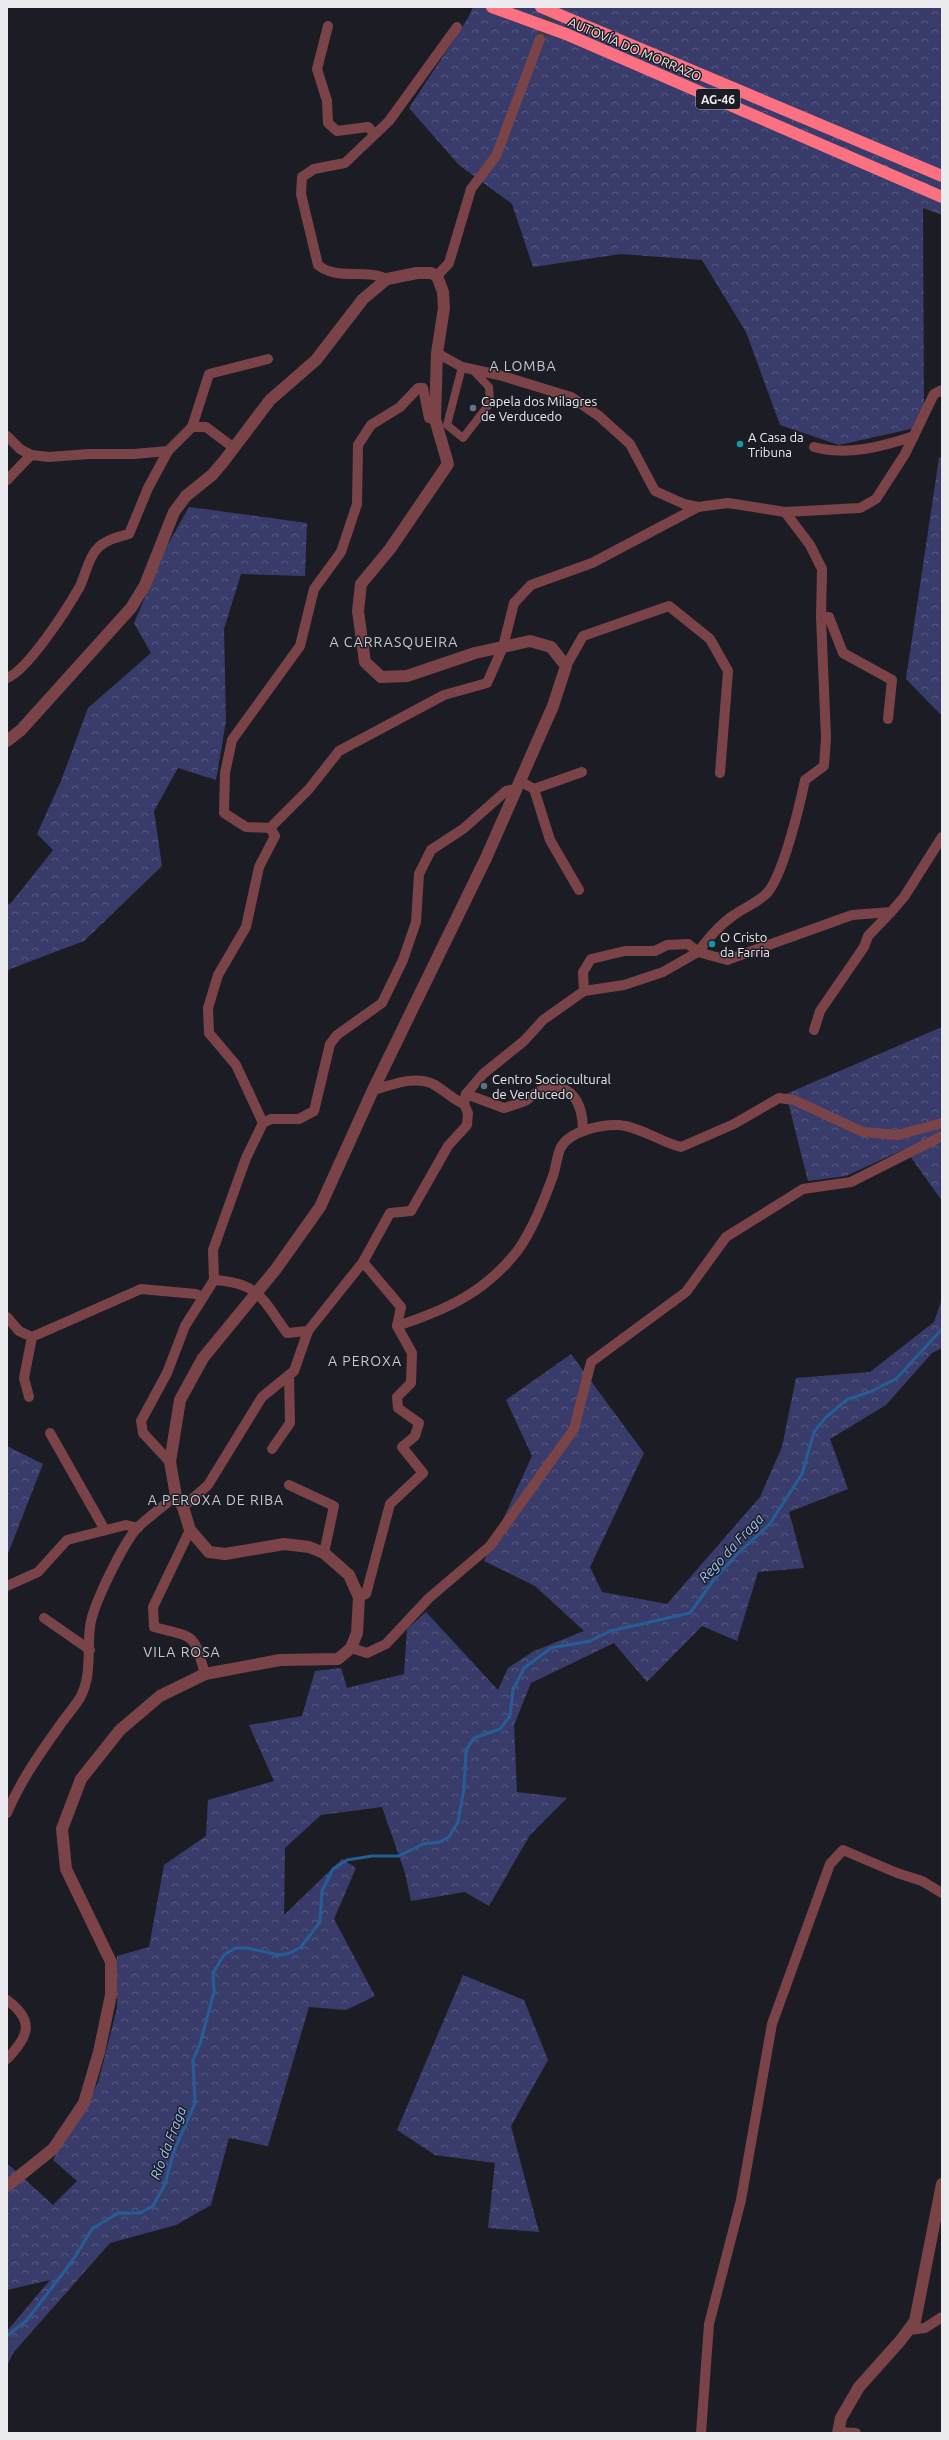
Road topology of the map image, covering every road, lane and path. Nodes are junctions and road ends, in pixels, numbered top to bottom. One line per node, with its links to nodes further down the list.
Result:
1 (492, 7): 8 (highway, AUTOVÍA DO MORRAZO / AG-46)
2 (541, 7): 7 (highway, AUTOVÍA DO MORRAZO / AG-46)
3 (328, 26): 6 (street)
4 (457, 27): 6 (street)
5 (540, 40): 9 (street)
6 (375, 134): 10 (street)
7 (942, 176)
8 (942, 197)
9 (437, 276): 10 (street); 11 (street)
10 (387, 279): 20 (street)
11 (437, 353): 13 (street); 15 (street)
12 (268, 359): 16 (street)
13 (467, 368): 13 (street); 24 (street)
14 (942, 390): 18 (street)
15 (435, 419): 27 (street); 36 (street)
16 (192, 427): 20 (street); 21 (street)
17 (7, 436): 22 (street)
18 (914, 436): 19 (street); 25 (street)
19 (814, 447)
20 (234, 448): 31 (street)
21 (168, 451): 22 (street); 29 (street)
22 (31, 455): 23 (street)
23 (7, 480)
24 (698, 507): 25 (street); 27 (street)
25 (785, 512): 26 (street)
26 (821, 617): 30 (street); 40 (street)
27 (503, 647): 28 (street); 36 (street)
28 (566, 666): 33 (street); 34 (street)
29 (7, 678)
30 (888, 719)
31 (7, 742)
32 (582, 772): 35 (street)
33 (720, 773)
34 (518, 785): 35 (street); 43 (street); 45 (street)
35 (534, 789): 38 (street)
36 (270, 828): 45 (street)
37 (942, 837): 39 (street)
38 (578, 890)
39 (891, 912): 40 (street); 42 (street)
40 (698, 952): 41 (street); 41 (street)
41 (584, 990): 44 (street)
42 (814, 1030)
43 (373, 1090): 44 (street); 51 (street)
44 (465, 1099): 47 (street); 49 (street)
45 (263, 1123): 50 (street)
46 (942, 1123): 47 (street)
47 (583, 1131): 54 (street)
48 (942, 1136): 72 (street)
49 (363, 1262): 54 (street); 55 (street)
50 (214, 1280): 51 (street); 52 (street)
51 (257, 1292): 55 (street); 61 (street)
52 (203, 1297): 56 (street); 61 (street)
53 (7, 1316): 56 (street)
54 (397, 1326): 70 (street)
55 (308, 1331): 57 (street)
56 (32, 1337): 58 (street)
57 (289, 1375): 60 (street); 64 (street)
58 (29, 1397)
59 (50, 1433): 66 (street)
60 (272, 1449)
61 (170, 1462): 63 (street)
62 (289, 1485): 68 (street)
63 (176, 1496): 64 (street); 65 (street)
64 (183, 1507): 67 (street)
65 (138, 1528): 66 (street); 73 (street)
66 (105, 1530): 69 (street)
67 (190, 1530): 68 (street); 74 (street)
68 (324, 1553): 70 (street)
69 (7, 1586)
70 (359, 1597): 72 (street)
71 (44, 1618): 73 (street)
72 (351, 1648): 74 (street)
73 (90, 1650): 75 (street)
74 (205, 1674): 80 (street)
75 (7, 1813)
76 (942, 1893): 84 (street)
77 (7, 2000): 78 (street)
78 (7, 2059)
79 (942, 2184): 81 (street)
80 (7, 2186)
81 (940, 2216): 83 (street)
82 (942, 2317): 83 (street)
83 (908, 2330): 85 (street)
84 (701, 2433)
85 (838, 2433): 86 (street)
86 (856, 2433)

